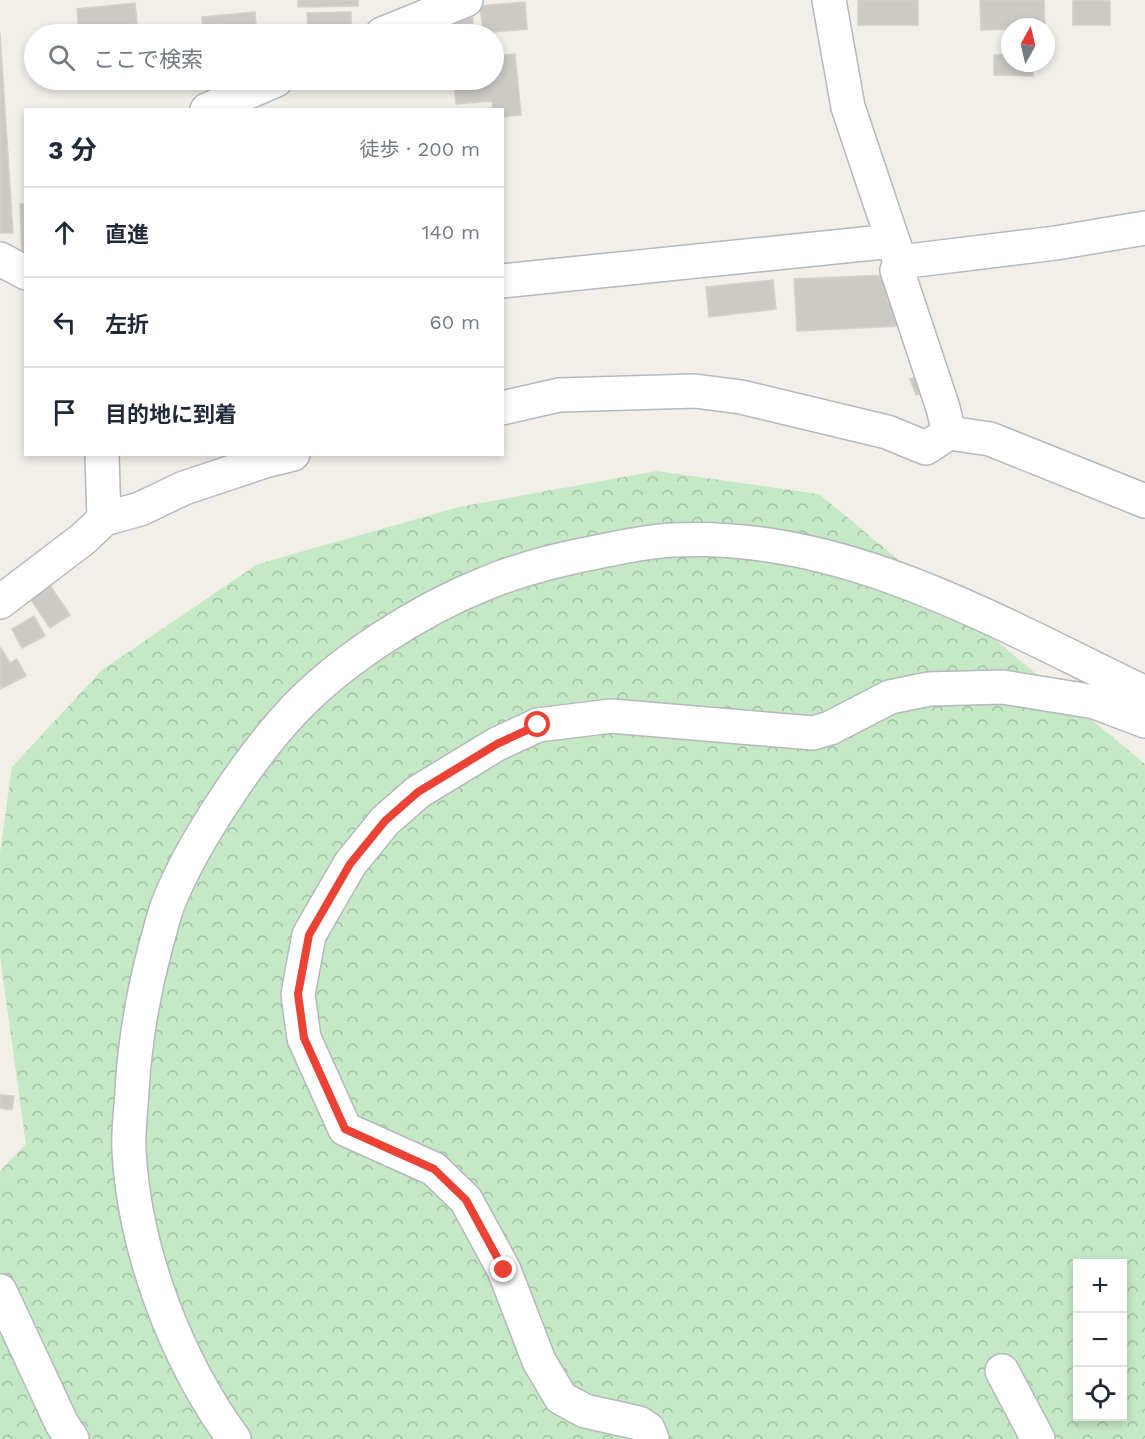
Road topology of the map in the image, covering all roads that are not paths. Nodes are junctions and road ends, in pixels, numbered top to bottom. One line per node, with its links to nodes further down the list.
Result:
1 (466, 0): 3 (street)
2 (829, 0): 7 (street)
3 (407, 24)
4 (253, 90): 5 (street)
5 (212, 108)
6 (1145, 228): 7 (street)
7 (896, 252): 10 (street); 12 (street)
8 (0, 259): 9 (street)
9 (24, 272)
10 (504, 281)
11 (504, 408): 12 (street)
12 (949, 433): 15 (street)
13 (102, 456): 16 (street)
14 (285, 456): 16 (street)
15 (1145, 501)
16 (104, 519): 17 (street)
17 (0, 602)
18 (1145, 693): 23 (street)
19 (1145, 721): 24 (street)
20 (0, 1291): 22 (street)
21 (1002, 1371): 25 (street)
22 (72, 1439)
23 (234, 1439)
24 (652, 1439)
25 (1038, 1439)

